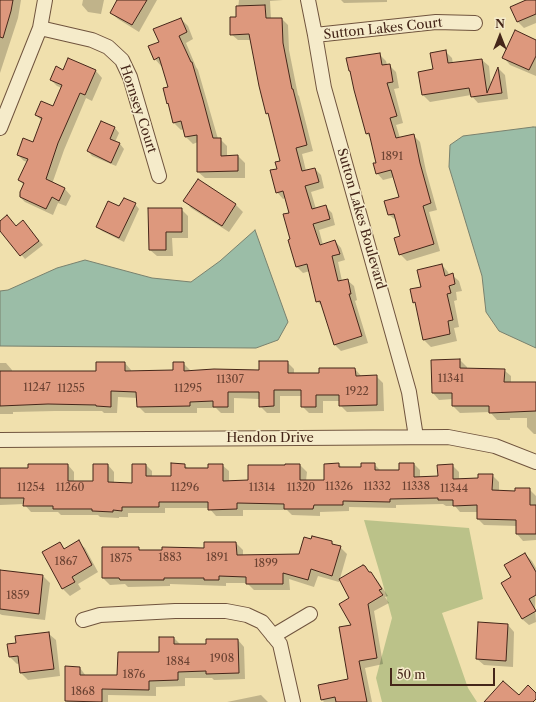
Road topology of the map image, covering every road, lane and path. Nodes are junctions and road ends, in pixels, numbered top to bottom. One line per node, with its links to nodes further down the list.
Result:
1 (45, 0): 4 (street)
2 (308, 0): 5 (street, Sutton Lakes Boulevard)
3 (475, 23): 5 (street, Sutton Lakes Court)
4 (40, 28): 6 (street); 7 (street, Hornsey Court)
5 (315, 35): 8 (street, Sutton Lakes Boulevard)
6 (0, 128)
7 (159, 176)
8 (416, 437): 9 (street, Hendon Drive); 10 (street, Hendon Drive)
9 (0, 440)
10 (536, 462)
11 (310, 614): 13 (street)
12 (83, 620): 13 (street)
13 (274, 636): 14 (street)
14 (293, 702)

